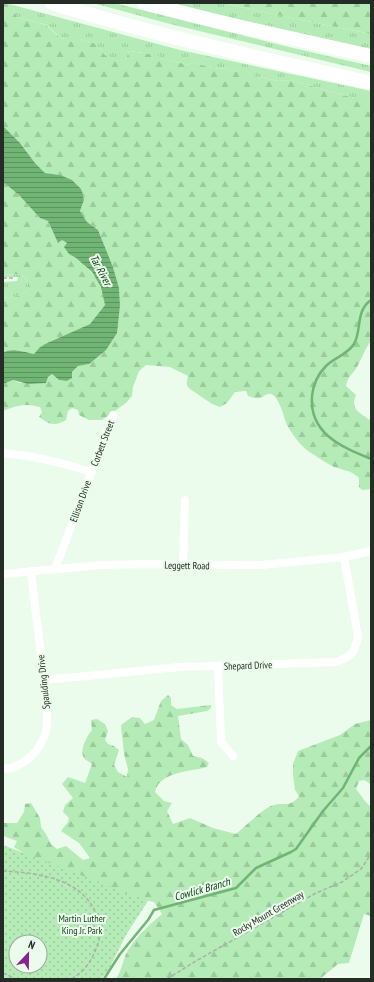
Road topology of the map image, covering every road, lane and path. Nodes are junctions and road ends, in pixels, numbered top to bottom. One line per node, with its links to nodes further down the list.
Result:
1 (52, 3): 4 (highway)
2 (144, 3): 3 (highway)
3 (371, 56)
4 (371, 83)
5 (3, 278): 6 (path)
6 (16, 278)
7 (113, 415): 9 (street, Corbett Street)
8 (3, 453): 9 (street, Ellison Drive)
9 (91, 472): 14 (street, Ellison Drive)
10 (185, 500): 13 (street)
11 (371, 551): 12 (street, Leggett Road)
12 (344, 557): 13 (street, Leggett Road); 17 (street, Shepard Drive)
13 (182, 565): 14 (street, Leggett Road)
14 (55, 569): 15 (street, Leggett Road)
15 (31, 572): 16 (street, Leggett Road); 18 (street, Spaulding Drive)
16 (3, 574)
17 (218, 666): 18 (street, Shepard Drive); 19 (street)
18 (44, 680): 20 (street, Spaulding Drive)
19 (233, 756)
20 (3, 769)
21 (371, 854): 26 (path, Rocky Mount Greenway)
22 (3, 871): 25 (path)
23 (3, 973): 24 (path)
24 (16, 979)
25 (71, 979)
26 (167, 979)

